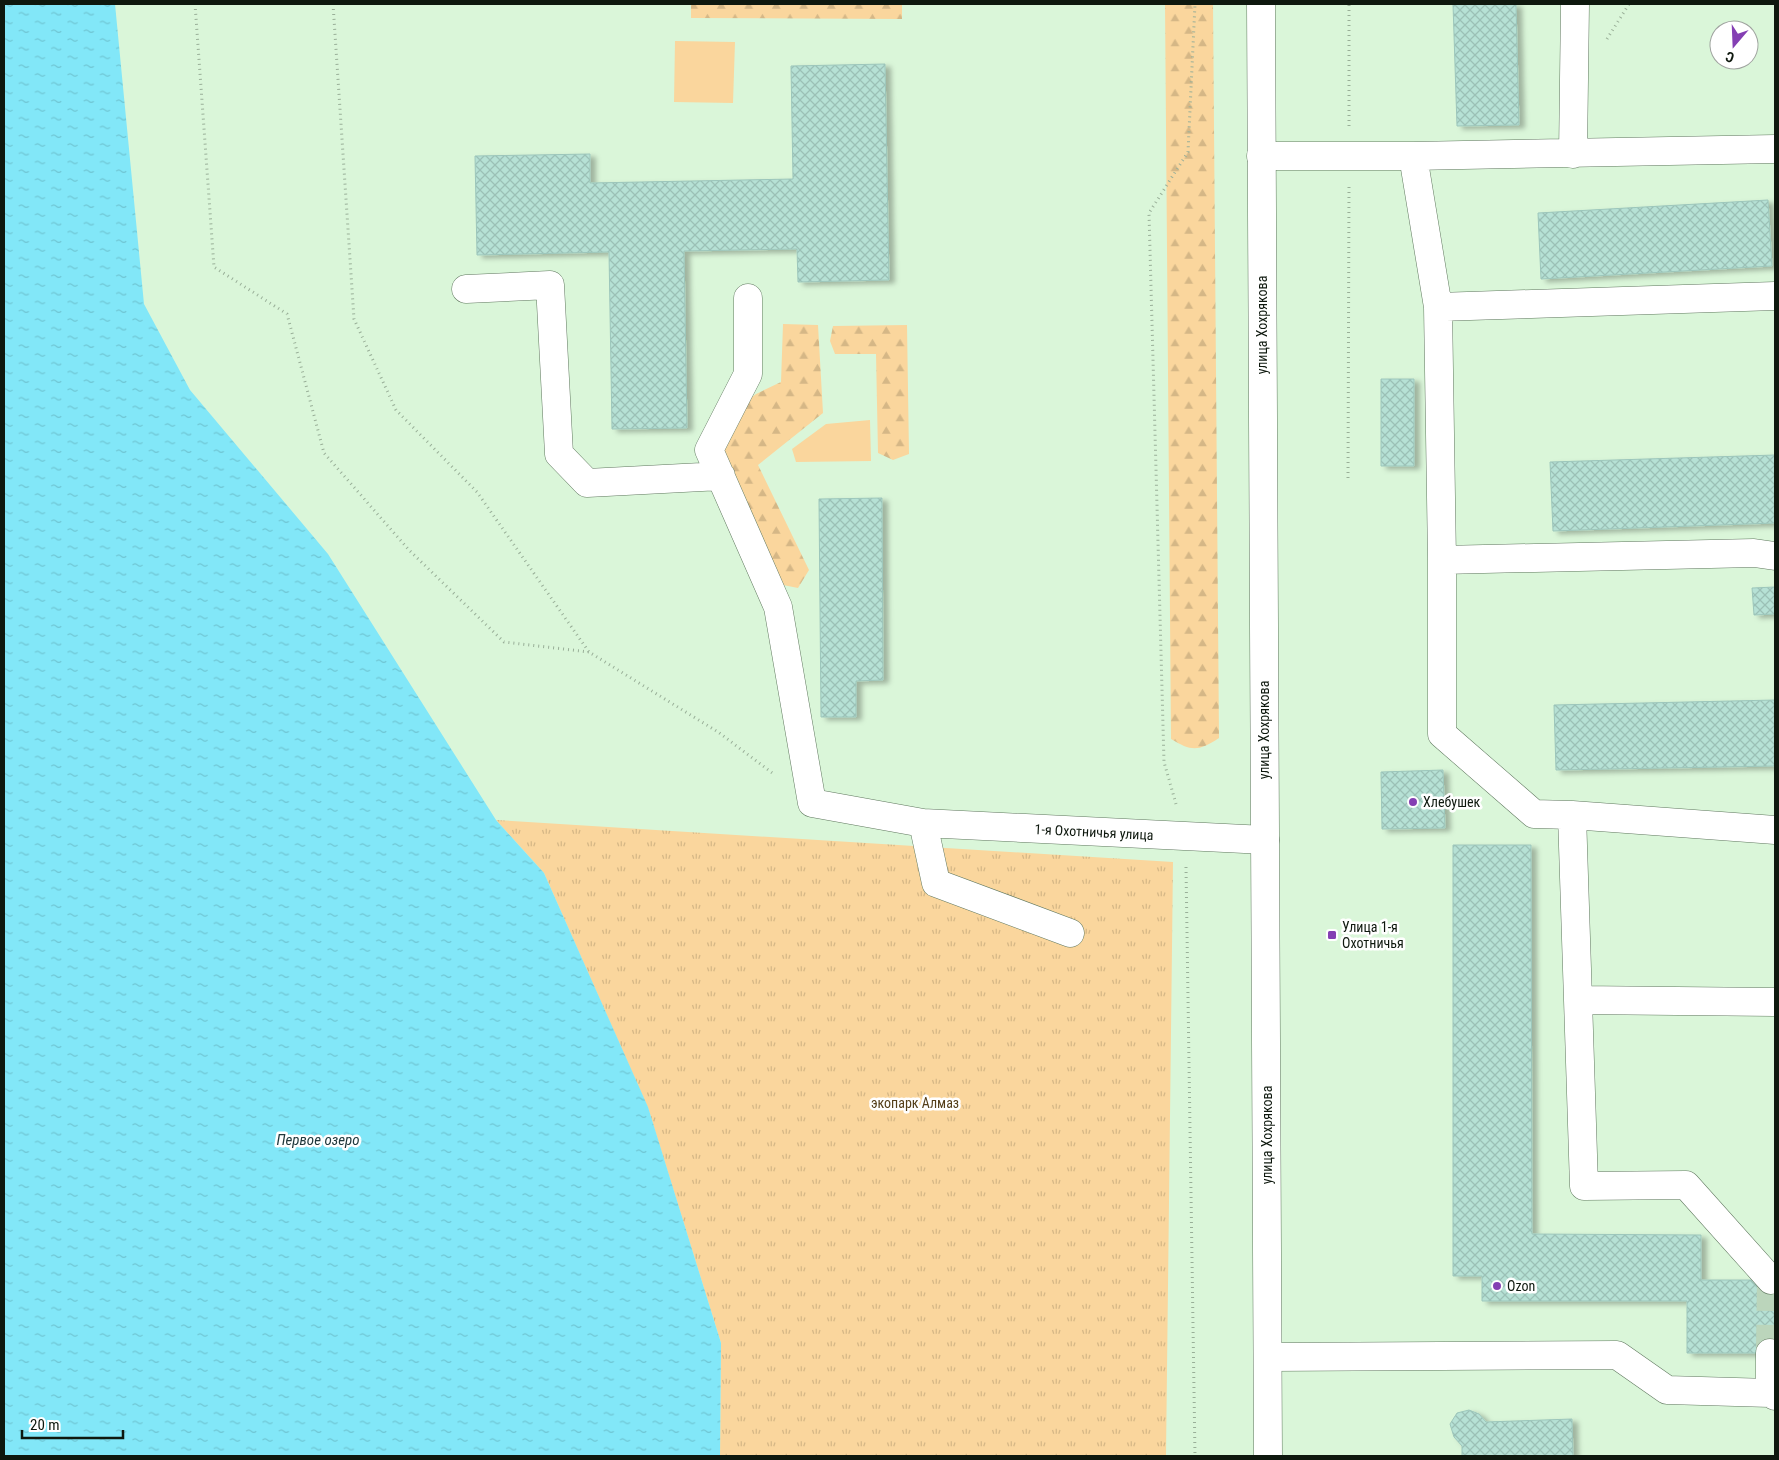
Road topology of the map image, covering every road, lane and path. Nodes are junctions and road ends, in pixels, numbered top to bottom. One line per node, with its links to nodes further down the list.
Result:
1 (195, 4): 20 (path)
2 (334, 4): 20 (path)
3 (1195, 4): 25 (path)
4 (1261, 4): 9 (main road, улица Хохрякова)
5 (1349, 4): 10 (path)
6 (1575, 4): 8 (main road)
7 (1775, 149): 8 (main road)
8 (1573, 154): 11 (main road)
9 (1262, 156): 10 (main road); 26 (main road, улица Хохрякова)
10 (1349, 156): 11 (main road); 17 (path)
11 (1413, 156): 15 (main road)
12 (466, 289): 16 (main road)
13 (1775, 296): 15 (main road)
14 (748, 298): 16 (main road)
15 (1438, 307): 19 (main road)
16 (721, 476): 21 (main road)
17 (1348, 478)
18 (1775, 556): 19 (main road)
19 (1442, 560): 22 (main road)
20 (589, 652): 21 (path)
21 (812, 803): 23 (main road, 1-я Охотничья улица)
22 (1572, 815): 24 (main road); 28 (main road)
23 (924, 823): 25 (main road, 1-я Охотничья улица); 27 (main road)
24 (1775, 830)
25 (1186, 836): 26 (main road, 1-я Охотничья улица); 34 (path)
26 (1265, 840): 32 (main road, улица Хохрякова)
27 (1070, 933)
28 (1578, 1000): 29 (main road); 30 (main road)
29 (1775, 1002)
30 (1771, 1280)
31 (1770, 1354): 33 (main road)
32 (1268, 1357): 33 (main road); 35 (main road, улица Хохрякова)
33 (1773, 1395)
34 (1195, 1456)
35 (1268, 1456)

